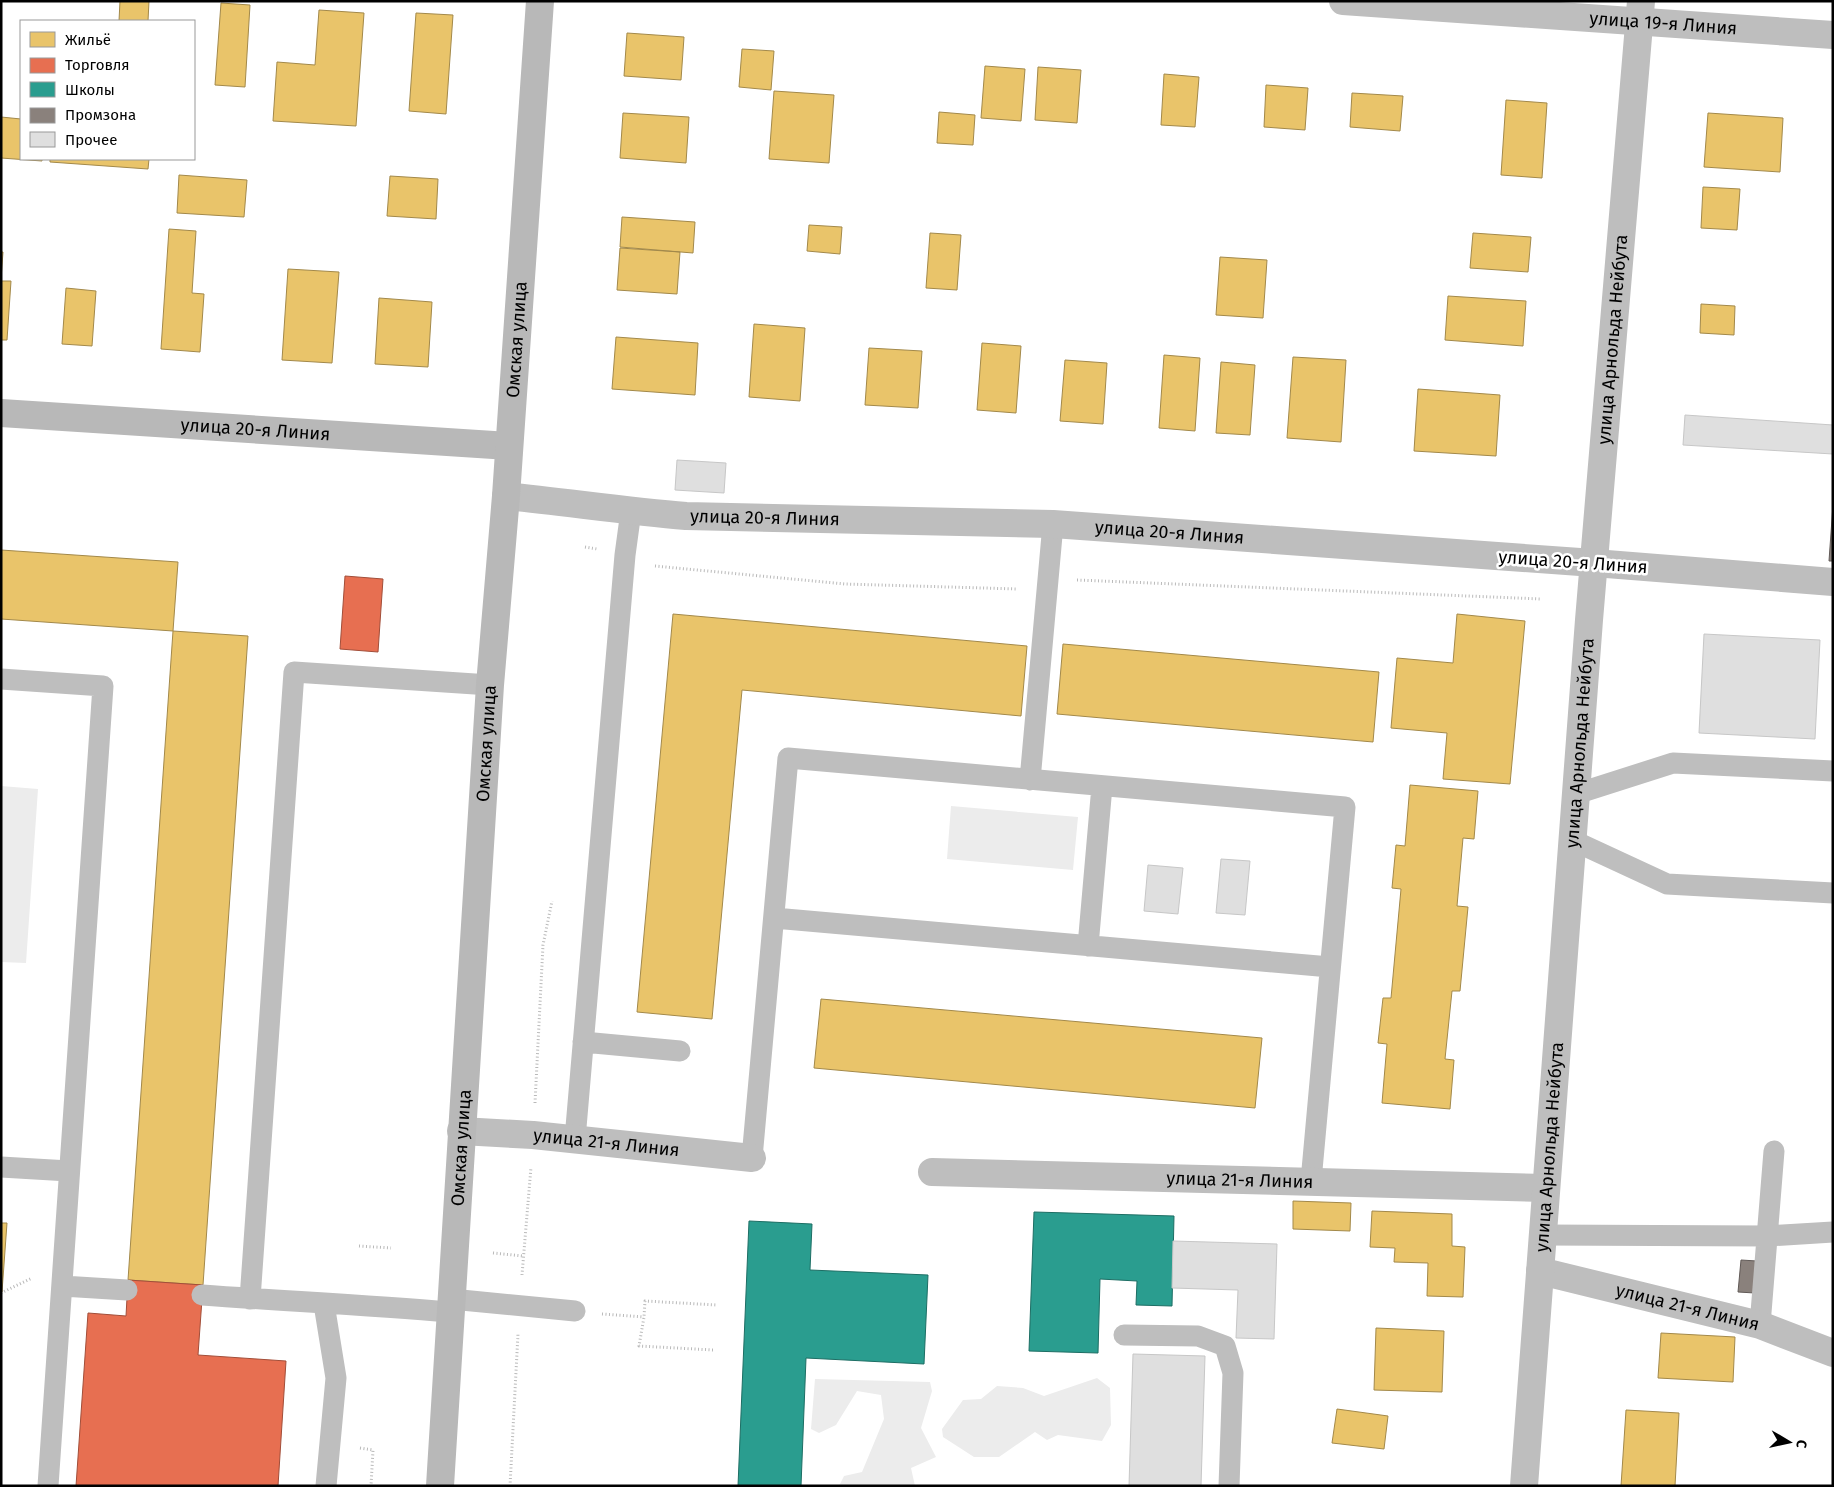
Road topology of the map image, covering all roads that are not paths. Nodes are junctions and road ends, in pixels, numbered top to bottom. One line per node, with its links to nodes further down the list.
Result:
1 (540, 1): 6 (main road, Омская улица)
2 (1343, 1): 3 (street, улица 19-я Линия)
3 (1640, 11): 4 (street, улица 19-я Линия); 10 (street, улица Арнольда Нейбута)
4 (1833, 35)
5 (1, 413): 6 (main road, улица 20-я Линия)
6 (508, 446): 7 (main road, Омская улица)
7 (506, 496): 8 (street, улица 20-я Линия); 13 (main road, Омская улица)
8 (631, 511): 9 (street, улица 20-я Линия); 23 (lane)
9 (1053, 524): 10 (street, улица 20-я Линия); 15 (lane)
10 (1594, 564): 11 (street, улица 20-я Линия); 17 (street, улица Арнольда Нейбута)
11 (1833, 582)
12 (1, 679): 30 (lane)
13 (490, 686): 25 (main road, Омская улица); 41 (lane)
14 (1833, 771): 17 (lane)
15 (1030, 780): 16 (lane); 20 (lane)
16 (1102, 786): 21 (lane); 22 (lane)
17 (1576, 794): 18 (street, улица Арнольда Нейбута)
18 (1572, 840): 19 (lane); 33 (street, улица Арнольда Нейбута)
19 (1833, 893)
20 (774, 918): 21 (lane); 28 (lane)
21 (1088, 946): 22 (lane)
22 (1330, 967): 32 (lane)
23 (583, 1042): 24 (lane); 26 (lane)
24 (680, 1051)
25 (461, 1131): 26 (street, улица 21-я Линия); 43 (main road, Омская улица)
26 (575, 1139): 28 (street, улица 21-я Линия)
27 (1774, 1151): 36 (lane)
28 (752, 1158)
29 (1, 1167): 30 (lane)
30 (69, 1171): 38 (lane)
31 (932, 1172): 32 (street, улица 21-я Линия)
32 (1311, 1182): 33 (street, улица 21-я Линия)
33 (1546, 1188): 35 (street, улица Арнольда Нейбута)
34 (1833, 1232): 36 (lane)
35 (1542, 1235): 36 (lane); 37 (street, улица Арнольда Нейбута)
36 (1768, 1236): 45 (lane)
37 (1540, 1271): 45 (street, улица 21-я Линия); 52 (street, улица Арнольда Нейбута)
38 (62, 1286): 39 (lane); 48 (lane)
39 (127, 1290)
40 (202, 1296): 41 (lane)
41 (250, 1299): 42 (lane)
42 (324, 1304): 43 (lane); 49 (lane)
43 (450, 1306): 44 (lane); 50 (main road, Омская улица)
44 (575, 1311)
45 (1760, 1325): 47 (street, улица 21-я Линия)
46 (1124, 1335): 51 (lane)
47 (1833, 1353)
48 (48, 1486)
49 (326, 1486)
50 (440, 1486)
51 (1229, 1486)
52 (1524, 1486)

